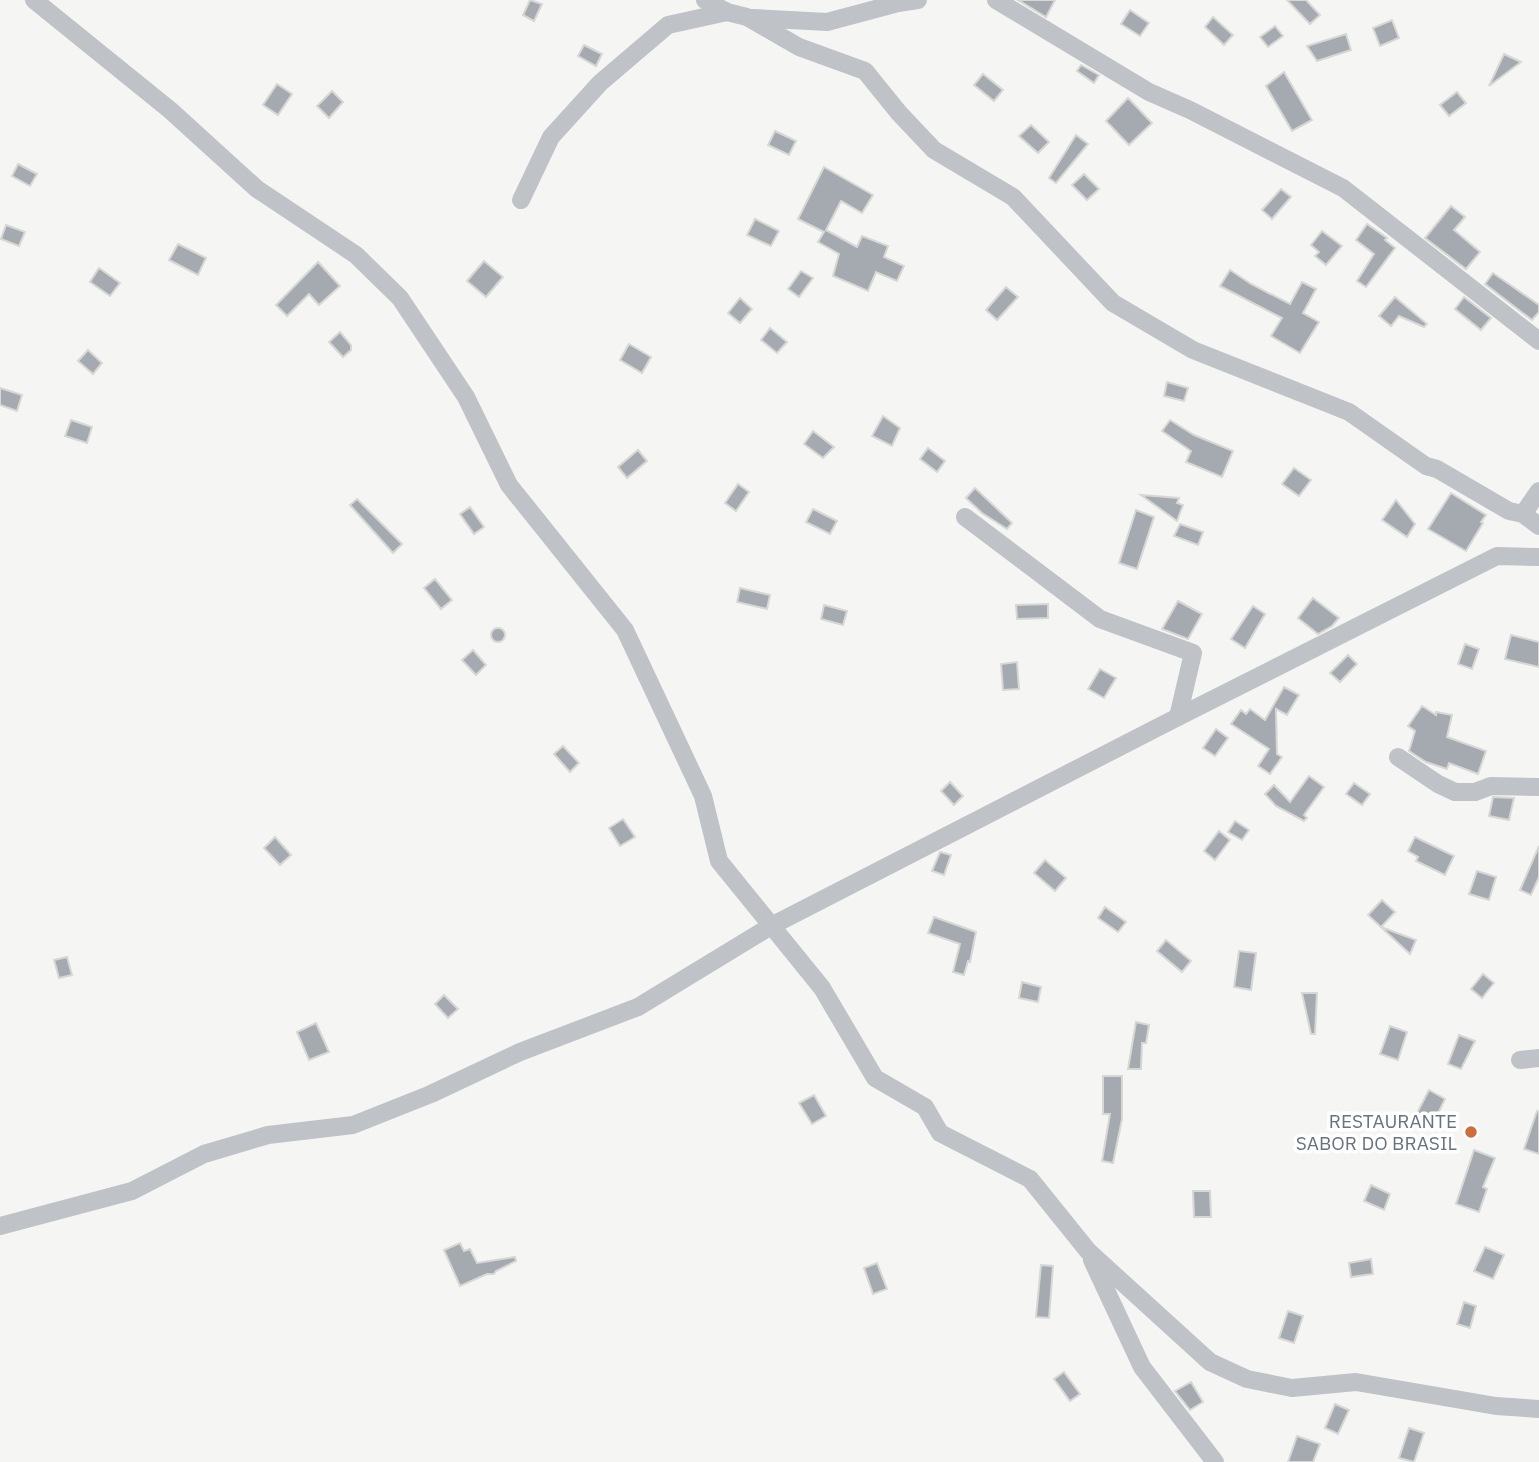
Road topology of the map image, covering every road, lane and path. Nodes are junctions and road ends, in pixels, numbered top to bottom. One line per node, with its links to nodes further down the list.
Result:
1 (34, 0): 18 (street)
2 (705, 0): 6 (street)
3 (918, 0): 5 (street)
4 (996, 0): 9 (street)
5 (898, 1): 7 (street)
6 (727, 12): 7 (street); 8 (street)
7 (747, 17): 11 (street)
8 (521, 200)
9 (1539, 341)
10 (1539, 491): 11 (street)
11 (1523, 514): 13 (street)
12 (965, 517): 15 (street)
13 (1539, 526)
14 (1539, 557): 15 (street)
15 (1178, 717): 18 (street)
16 (1398, 757): 17 (street)
17 (1539, 787)
18 (771, 926): 21 (street); 22 (street)
19 (1539, 1058): 20 (street)
20 (1520, 1060)
21 (0, 1226)
22 (1088, 1251): 23 (street); 24 (street)
23 (1539, 1409)
24 (1215, 1462)

